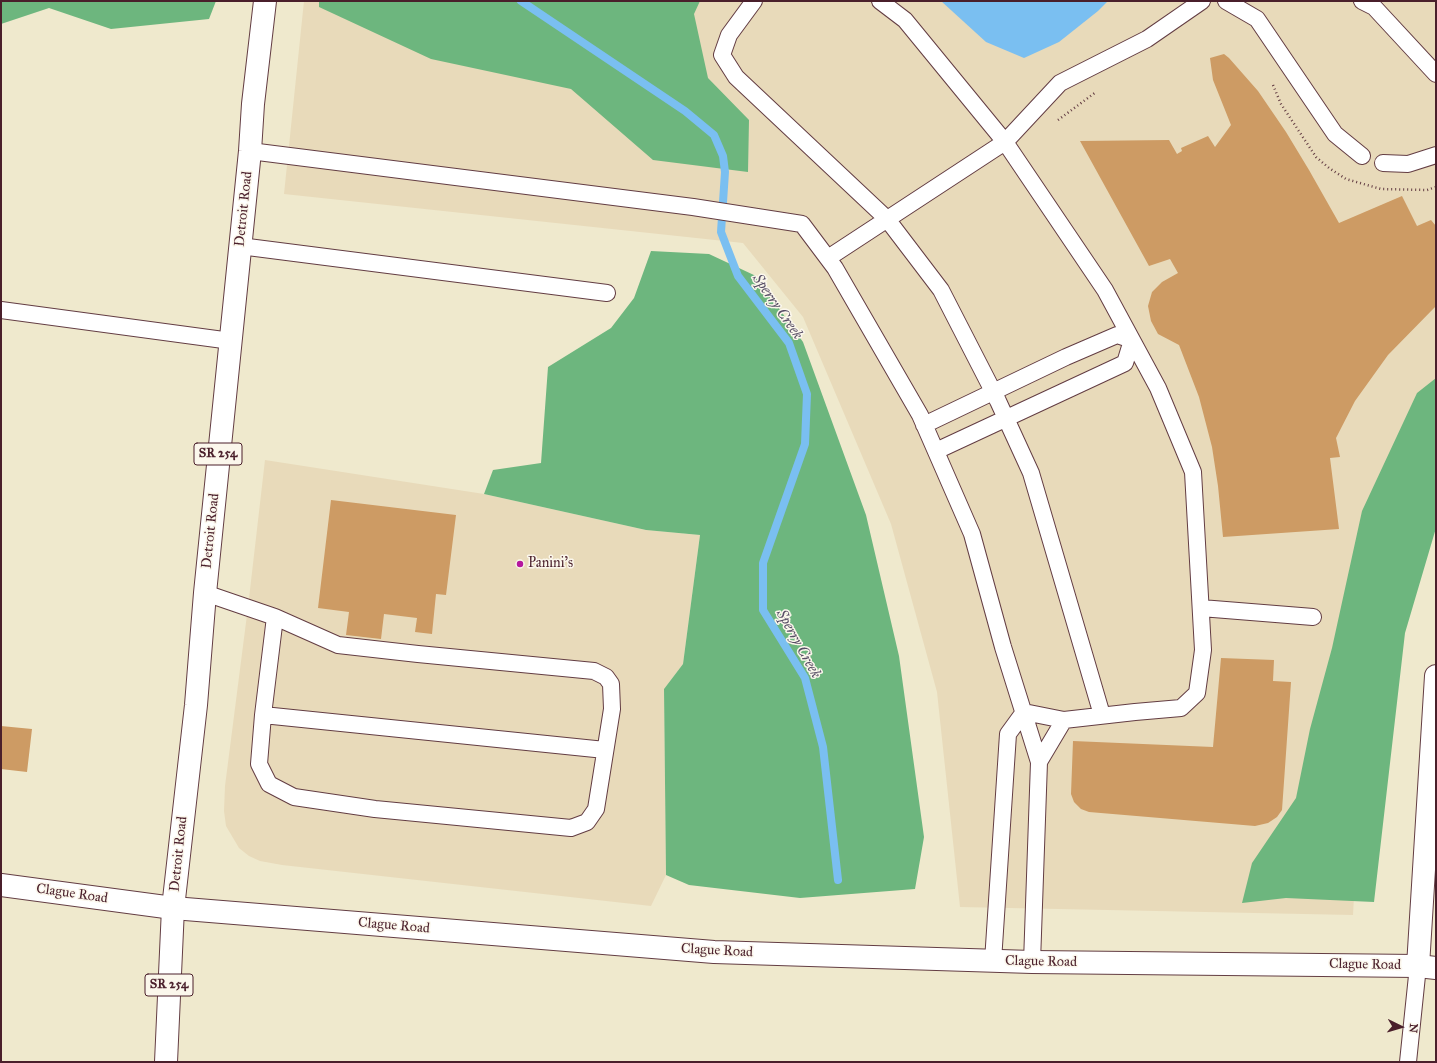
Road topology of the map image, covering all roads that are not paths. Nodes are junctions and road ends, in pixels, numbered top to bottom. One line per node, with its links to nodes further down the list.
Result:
1 (265, 1): 9 (main road, Detroit Road / SR 254)
2 (754, 1): 13 (lane)
3 (880, 1): 8 (lane)
4 (1202, 1): 8 (lane)
5 (1226, 1): 11 (lane)
6 (1362, 1): 7 (lane)
7 (1436, 74)
8 (1005, 142): 13 (lane); 18 (lane)
9 (250, 151): 14 (main road, Detroit Road / SR 254); 15 (lane)
10 (1436, 155): 12 (lane)
11 (1362, 156)
12 (1383, 163)
13 (887, 219): 15 (lane); 20 (lane)
14 (240, 246): 16 (lane); 19 (main road, Detroit Road / SR 254)
15 (828, 258): 22 (lane)
16 (607, 293)
17 (1, 310): 19 (lane)
18 (1132, 340): 20 (lane); 21 (lane); 25 (lane)
19 (231, 341): 24 (main road, Detroit Road / SR 254)
20 (994, 393): 21 (lane); 22 (lane)
21 (1006, 418): 23 (lane); 31 (lane)
22 (924, 425): 23 (lane)
23 (936, 451): 29 (lane)
24 (205, 593): 26 (lane); 36 (main road, Detroit Road / SR 254)
25 (1201, 608): 27 (lane); 31 (lane)
26 (275, 617): 30 (lane); 33 (lane)
27 (1313, 617)
28 (1436, 676): 39 (main road)
29 (1024, 712): 32 (lane); 34 (lane); 37 (lane)
30 (263, 715): 33 (lane); 33 (lane)
31 (1102, 716): 32 (lane)
32 (1064, 720): 34 (lane)
33 (605, 750)
34 (1040, 762): 38 (lane)
35 (1, 885): 36 (main road, Clague Road)
36 (173, 908): 37 (main road, Clague Road); 40 (main road, Detroit Road / SR 254)
37 (993, 961): 38 (main road, Clague Road)
38 (1032, 962): 39 (main road, Clague Road)
39 (1427, 967): 41 (lane)
40 (166, 1062)
41 (1408, 1062)

